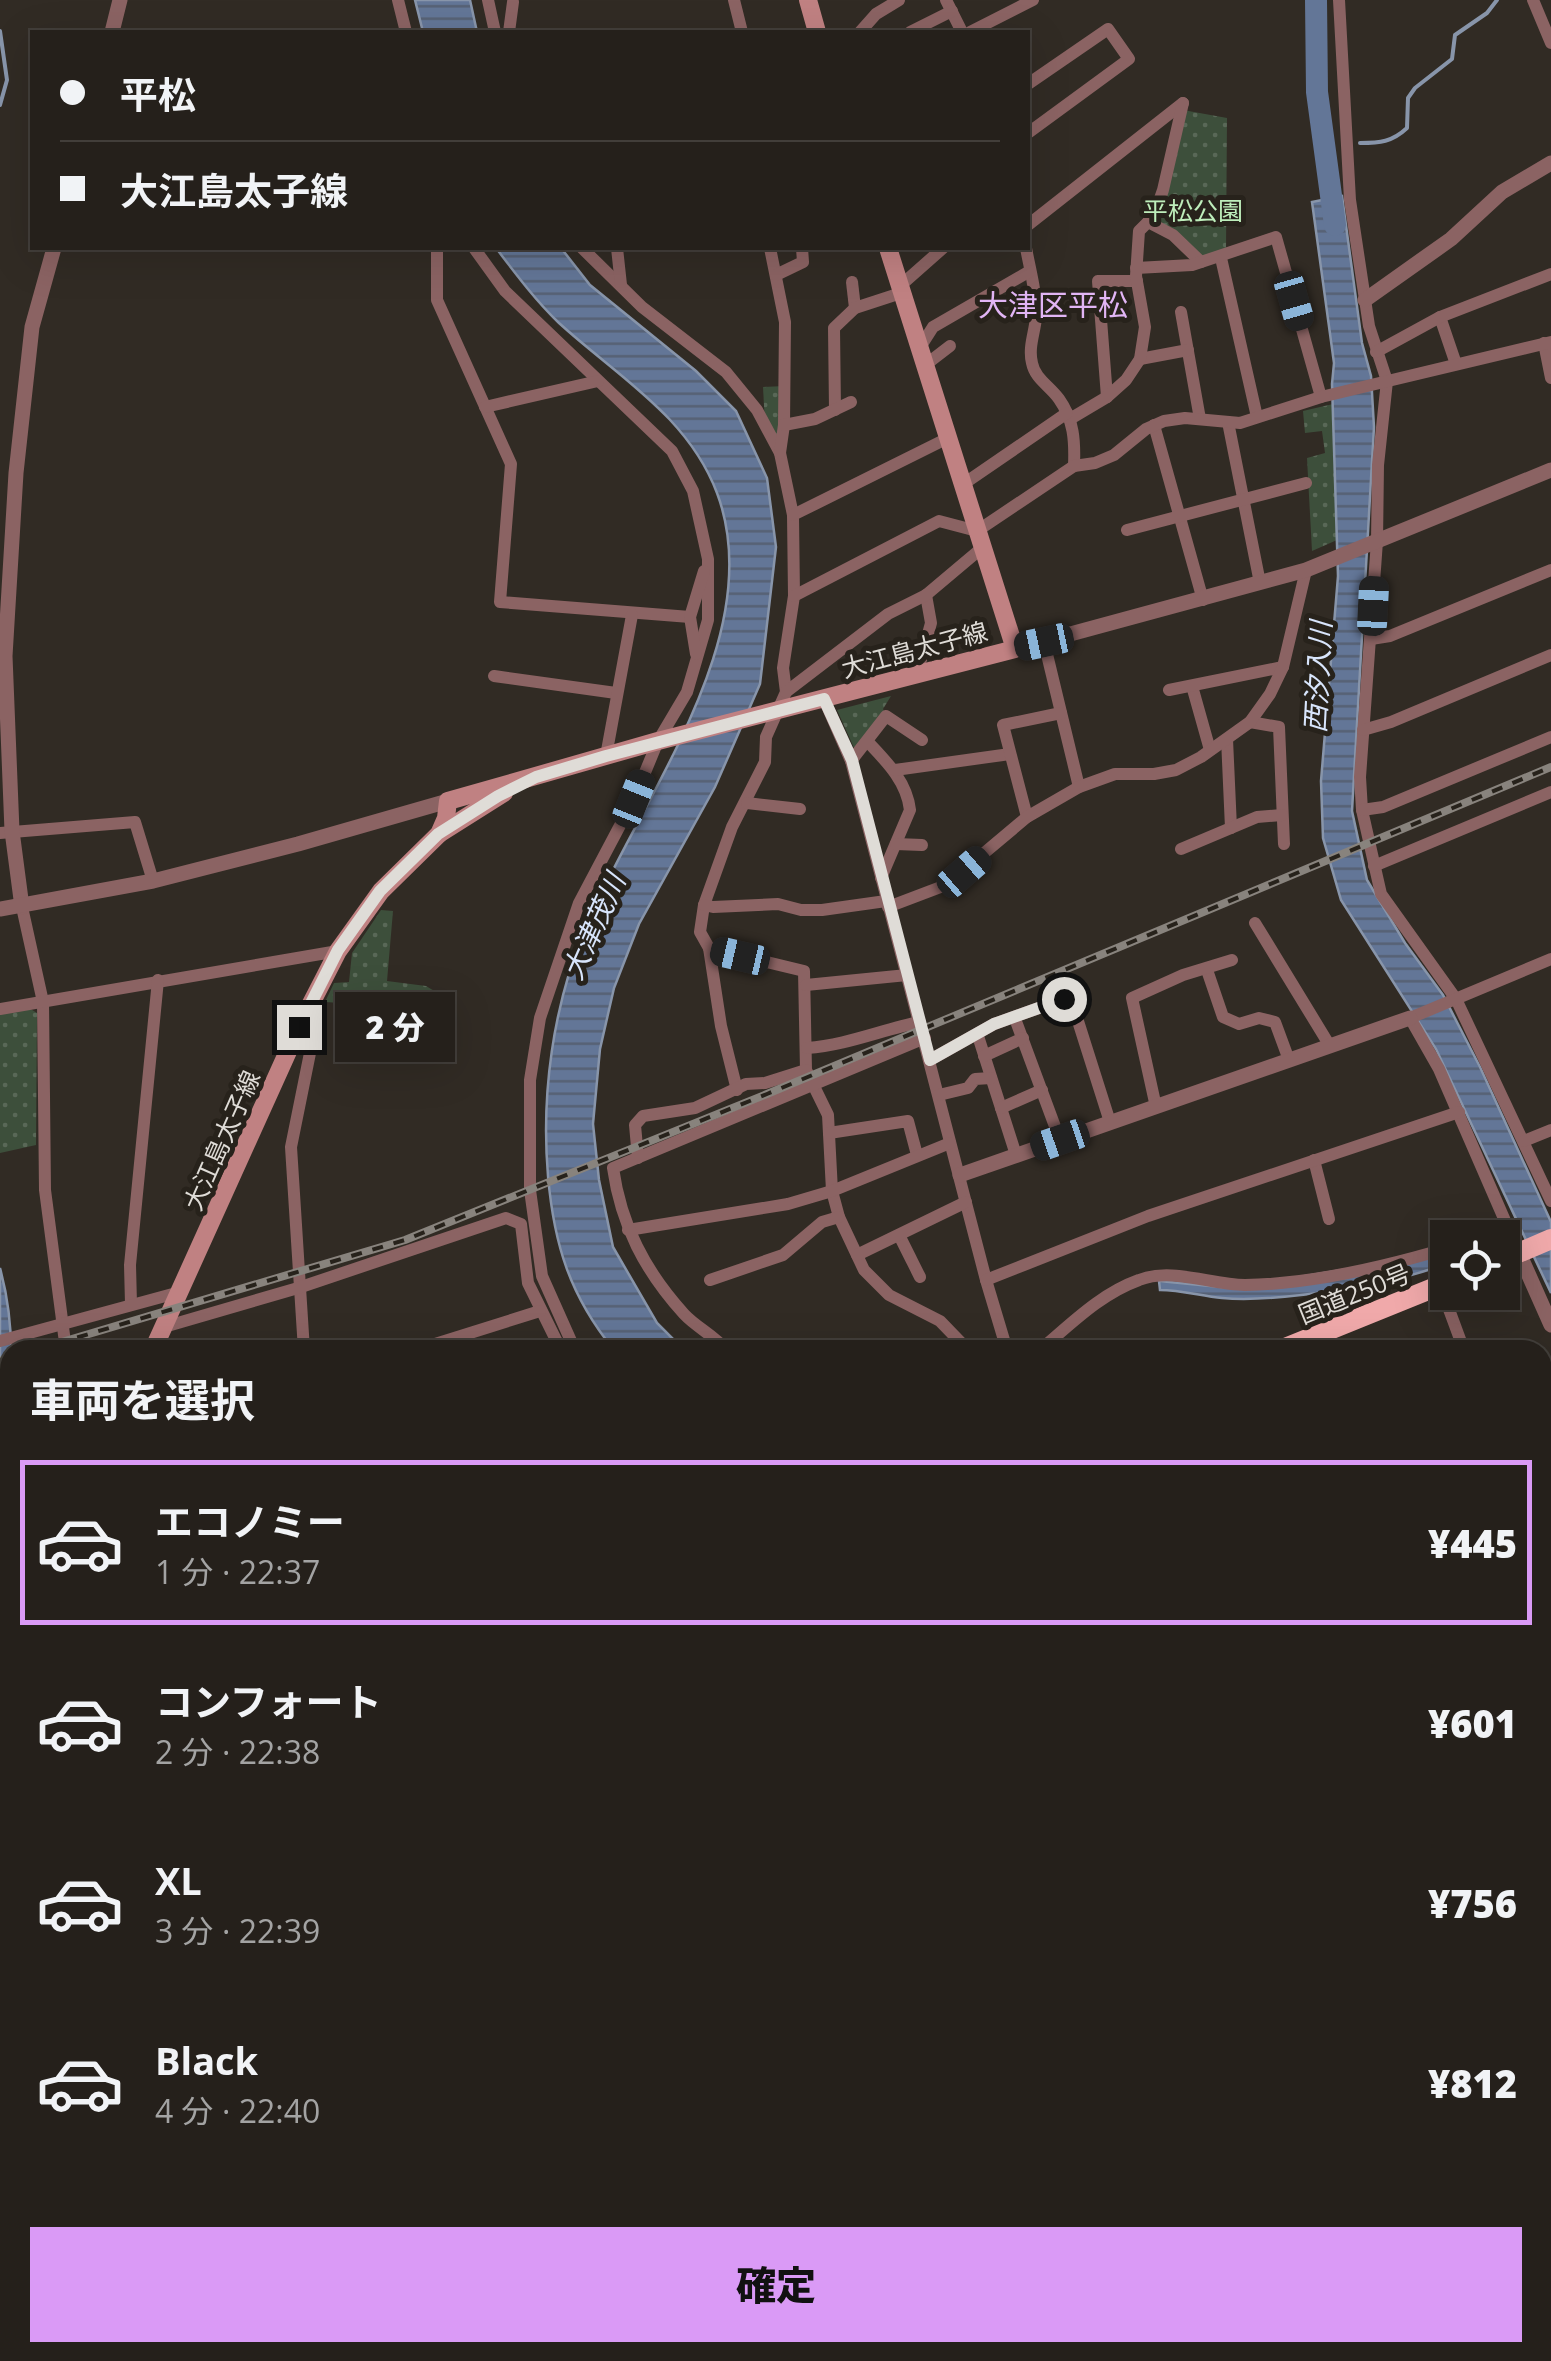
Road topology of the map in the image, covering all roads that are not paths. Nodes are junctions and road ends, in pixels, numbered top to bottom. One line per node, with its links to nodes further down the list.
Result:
1 (120, 0): 13 (street)
2 (398, 0): 14 (street)
3 (488, 0): 15 (street)
4 (734, 0): 17 (street)
5 (899, 0): 12 (street)
6 (1033, 0): 22 (street)
7 (1339, 0): 48 (street)
8 (1533, 0): 23 (street)
9 (811, 1): 18 (main road)
10 (512, 2): 16 (street)
11 (949, 6): 20 (street); 21 (street)
12 (873, 7): 19 (street)
13 (112, 30)
14 (406, 30)
15 (494, 30)
16 (509, 30)
17 (742, 30)
18 (817, 30)
19 (861, 30)
20 (913, 30)
21 (961, 30)
22 (974, 30)
23 (1551, 43)
24 (1030, 83): 25 (street)
25 (1030, 132)
26 (1551, 163): 48 (street)
27 (1030, 222): 28 (street)
28 (1148, 222): 40 (street); 42 (street)
29 (53, 250): 131 (street)
30 (437, 250): 65 (street)
31 (584, 250): 46 (street)
32 (617, 250): 46 (street)
33 (770, 250): 44 (street)
34 (802, 250): 44 (street)
35 (889, 250): 47 (main road, 大江島太子線)
36 (941, 250): 47 (street)
37 (1026, 250): 41 (street)
38 (477, 253): 61 (street)
39 (1221, 258): 40 (street); 63 (street); 68 (street)
40 (1201, 262): 42 (street)
41 (1030, 271): 56 (street); 67 (street)
42 (1136, 274): 57 (street); 62 (street)
43 (1551, 274): 51 (street)
44 (776, 276): 71 (street)
45 (852, 282): 49 (street)
46 (621, 285): 74 (street)
47 (900, 290): 49 (street); 56 (main road, 大江島太子線)
48 (1365, 300): 55 (street)
49 (855, 308): 66 (street)
50 (1182, 312): 54 (street)
51 (1440, 316): 55 (street); 58 (street)
52 (1548, 342): 58 (street); 59 (street)
53 (950, 346): 56 (street)
54 (1188, 350): 57 (street); 69 (street)
55 (1376, 352): 60 (street)
56 (921, 358): 73 (main road, 大江島太子線)
57 (1140, 358): 62 (street)
58 (1456, 364): 60 (street)
59 (1551, 378)
60 (1387, 380): 63 (street); 84 (street)
61 (598, 382): 65 (street); 85 (street)
62 (1107, 397): 67 (street)
63 (1321, 397): 68 (street)
64 (851, 402): 66 (street)
65 (485, 407): 92 (street)
66 (835, 410): 71 (street)
67 (1068, 416): 75 (street); 78 (street)
68 (1258, 417): 70 (street)
69 (1200, 420): 70 (street); 72 (street)
70 (1228, 422): 79 (street)
71 (784, 425): 74 (street)
72 (1154, 425): 75 (street); 81 (street)
73 (946, 439): 78 (main road, 大江島太子線); 80 (street)
74 (780, 453): 80 (street)
75 (1074, 466): 83 (street)
76 (1551, 470): 84 (street)
77 (1306, 483): 79 (street)
78 (962, 485): 83 (main road, 大江島太子線)
79 (1244, 498): 81 (street); 88 (street)
80 (793, 515): 90 (street)
81 (1180, 516): 82 (street); 91 (street)
82 (1127, 530)
83 (980, 539): 89 (street); 90 (street); 96 (main road, 大江島太子線)
84 (1377, 541): 86 (street); 94 (street)
85 (708, 560): 93 (street); 98 (street)
86 (1306, 570): 88 (street); 99 (street)
87 (1551, 570): 94 (street)
88 (1260, 583): 91 (street)
89 (926, 595): 100 (street); 104 (street)
90 (794, 596): 104 (street)
91 (1202, 600): 95 (street)
92 (632, 615): 93 (street); 105 (street)
93 (690, 617): 98 (street)
94 (1370, 639): 110 (street)
95 (1044, 642): 96 (street); 108 (street)
96 (1015, 649): 100 (main road, 大江島太子線)
97 (1551, 655): 110 (street)
98 (697, 662): 112 (street)
99 (1283, 666): 102 (street); 109 (street)
100 (917, 674): 106 (main road, 大江島太子線)
101 (494, 676): 105 (street)
102 (1192, 686): 103 (street); 116 (street)
103 (1169, 690)
104 (786, 692): 107 (street)
105 (616, 694): 118 (street)
106 (824, 699): 107 (main road, 大江島太子線); 119 (street)
107 (772, 712): 112 (main road, 大江島太子線); 125 (street)
108 (1061, 713): 117 (street); 122 (street)
109 (1250, 722): 113 (street); 128 (street)
110 (1363, 730): 127 (street)
111 (1551, 737): 127 (street)
112 (663, 739): 118 (main road, 大江島太子線); 217 (street)
113 (1226, 739): 116 (street); 130 (street)
114 (922, 740): 115 (street)
115 (868, 742): 119 (street); 120 (street)
116 (1210, 750): 122 (street)
117 (1010, 754): 120 (street); 129 (street)
118 (606, 756): 121 (main road, 大江島太子線)
119 (852, 760): 138 (street)
120 (895, 770): 133 (street)
121 (536, 777): 124 (main road, 大江島太子線); 132 (main road)
122 (1079, 787): 129 (street)
123 (1551, 792): 137 (street)
124 (448, 801): 132 (main road, 大江島太子線); 139 (street)
125 (747, 803): 126 (street); 140 (street)
126 (800, 809)
127 (1362, 810): 137 (street)
128 (1282, 814): 130 (street); 134 (street)
129 (1027, 818): 141 (street)
130 (1230, 828): 136 (street)
131 (6, 832): 139 (street); 142 (street)
132 (438, 834): 146 (main road, 大江島太子線)
133 (896, 844): 135 (street); 138 (street)
134 (1284, 844)
135 (922, 845)
136 (1181, 850)
137 (1374, 866): 153 (street)
138 (881, 878): 141 (street)
139 (153, 881): 142 (street)
140 (704, 904): 141 (street); 145 (street)
141 (887, 904): 150 (street)
142 (22, 907): 143 (street); 154 (street)
143 (0, 909)
144 (1255, 923): 161 (street)
145 (709, 948): 152 (street); 169 (street)
146 (338, 950): 151 (street); 158 (main road, 大江島太子線)
147 (1551, 959): 153 (street)
148 (1232, 960): 149 (street)
149 (1207, 970): 165 (street); 172 (street)
150 (907, 975): 152 (street); 157 (street)
151 (158, 980): 154 (street); 205 (street)
152 (806, 986): 162 (street)
153 (1456, 999): 156 (street); 179 (street)
154 (43, 1002): 155 (street); 208 (street)
155 (0, 1008)
156 (1410, 1018): 161 (street); 174 (street)
157 (920, 1022): 160 (street); 162 (street)
158 (299, 1027): 202 (street); 204 (main road, 大江島太子線)
159 (978, 1036): 163 (street); 164 (street); 175 (street)
160 (926, 1038): 164 (street); 168 (street)
161 (1330, 1046): 165 (street)
162 (807, 1048): 166 (street)
163 (984, 1056): 167 (street); 170 (street)
164 (930, 1060): 171 (street)
165 (1289, 1060): 172 (street)
166 (806, 1070): 168 (street); 169 (street)
167 (991, 1078): 171 (street); 173 (street)
168 (813, 1084): 177 (street); 183 (street)
169 (737, 1090): 183 (street)
170 (1042, 1090): 173 (street); 178 (street)
171 (938, 1094): 180 (street)
172 (1156, 1106): 175 (street)
173 (1001, 1108): 182 (street)
174 (1459, 1112): 184 (street); 191 (street)
175 (1110, 1122): 178 (street)
176 (1551, 1130): 179 (street)
177 (829, 1134): 181 (street); 186 (street)
178 (1060, 1140): 182 (street)
179 (1524, 1140): 188 (street)
180 (950, 1143): 181 (street); 185 (street)
181 (918, 1155): 186 (street)
182 (1016, 1155): 185 (street)
183 (638, 1158): 192 (street)
184 (1314, 1160): 190 (street); 201 (street)
185 (960, 1175): 187 (street)
186 (832, 1191): 189 (street); 192 (street)
187 (966, 1202): 193 (street); 201 (street)
188 (1551, 1202)
189 (839, 1217): 197 (street); 200 (street)
190 (1329, 1219)
191 (1498, 1220)
192 (628, 1230): 218 (street)
193 (899, 1235): 197 (street); 199 (street)
194 (1551, 1239): 196 (highway)
195 (1430, 1252): 221 (street)
196 (1520, 1252)
197 (857, 1255): 219 (street)
198 (1520, 1272): 209 (street)
199 (920, 1277)
200 (710, 1280)
201 (986, 1280): 220 (street)
202 (298, 1288): 207 (street); 210 (street); 214 (street)
203 (1430, 1290): 222 (highway, 国道250号)
204 (180, 1292): 205 (street); 210 (main road, 大江島太子線)
205 (131, 1304): 208 (street)
206 (1452, 1310): 223 (street)
207 (540, 1311): 215 (street); 216 (street)
208 (64, 1322): 211 (street); 212 (street)
209 (1551, 1325)
210 (164, 1326): 213 (main road, 大江島太子線)
211 (4, 1340)
212 (65, 1340)
213 (158, 1340)
214 (303, 1340)
215 (448, 1340)
216 (556, 1340)
217 (571, 1340)
218 (718, 1340)
219 (958, 1340)
220 (1004, 1340)
221 (1052, 1340)
222 (1305, 1340)
223 (1461, 1340)

